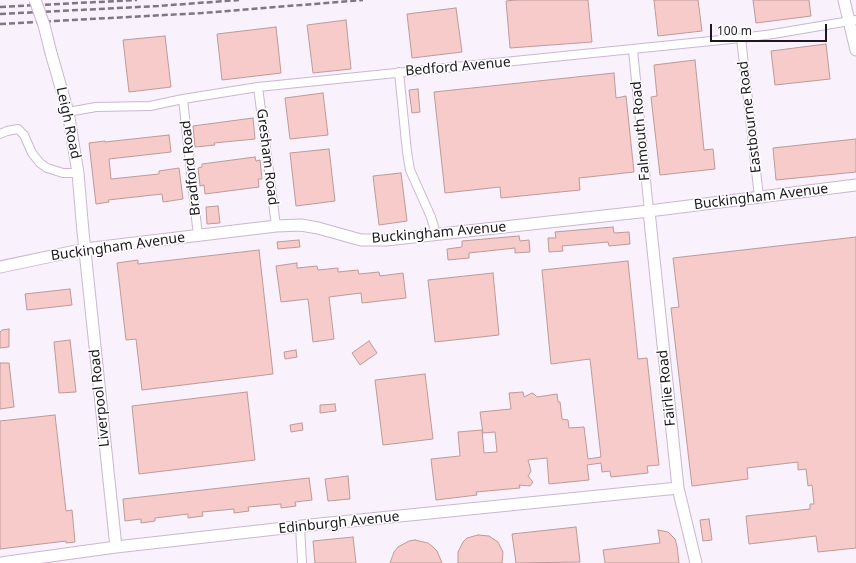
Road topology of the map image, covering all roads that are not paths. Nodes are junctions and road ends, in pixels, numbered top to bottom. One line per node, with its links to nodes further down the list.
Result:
1 (35, 0): 10 (street, Leigh Road, bridge)
2 (844, 0): 3 (street)
3 (852, 21): 4 (street, Bedford Avenue); 6 (street)
4 (741, 38): 5 (street, Bedford Avenue); 14 (street, Eastbourne Road)
5 (633, 50): 7 (street, Bedford Avenue); 15 (street, Falmouth Road)
6 (856, 50)
7 (399, 72): 8 (street, Bedford Avenue); 18 (street)
8 (258, 88): 9 (street, Bedford Avenue); 16 (street, Gresham Road)
9 (183, 99): 10 (street, Bedford Avenue); 17 (street, Bradford Road)
10 (68, 112): 12 (street, Leigh Road)
11 (0, 134): 12 (street)
12 (78, 173): 19 (street, Leigh Road)
13 (856, 185): 14 (street, Buckingham Avenue)
14 (759, 197): 15 (street, Buckingham Avenue)
15 (649, 212): 18 (street, Buckingham Avenue); 21 (street, Fairlie Road)
16 (276, 226): 17 (street, Buckingham Avenue); 18 (street, Buckingham Avenue)
17 (198, 236): 19 (street, Buckingham Avenue)
18 (433, 236)
19 (85, 249): 20 (street, Buckingham Avenue); 23 (street, Liverpool Road)
20 (0, 267)
21 (678, 488): 22 (street, Edinburgh Avenue); 27 (street, Fairlie Road)
22 (300, 526): 23 (street, Edinburgh Avenue); 26 (street)
23 (116, 547): 24 (street, Edinburgh Avenue)
24 (21, 562): 25 (street, Edinburgh Avenue)
25 (0, 563)
26 (302, 563)
27 (696, 563)

